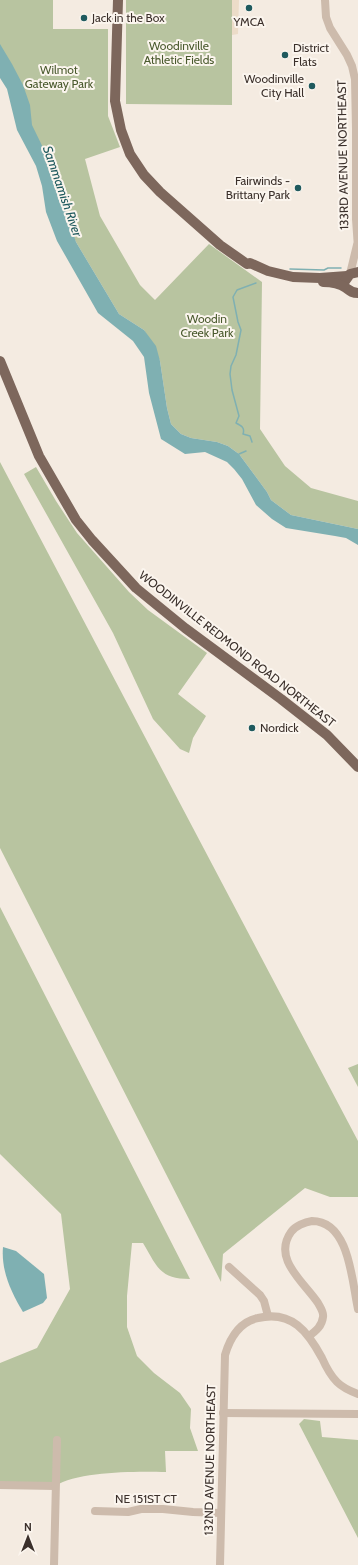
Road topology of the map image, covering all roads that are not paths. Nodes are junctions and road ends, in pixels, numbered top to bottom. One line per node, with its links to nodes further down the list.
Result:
1 (118, 0): 6 (main road)
2 (325, 0): 3 (street, 133RD AVENUE NORTHEAST)
3 (357, 122): 4 (street, 133RD AVENUE NORTHEAST)
4 (357, 190): 5 (street, 133RD AVENUE NORTHEAST)
5 (358, 247): 7 (street, 133RD AVENUE NORTHEAST)
6 (247, 264): 7 (main road); 8 (main road)
7 (352, 274): 8 (main road)
8 (347, 288): 9 (main road)
9 (358, 293)
10 (0, 360): 11 (main road, WOODINVILLE REDMOND ROAD NORTHEAST)
11 (358, 767)
12 (229, 1267): 14 (street)
13 (358, 1309): 15 (street)
14 (268, 1316): 15 (street); 17 (street, 132ND AVENUE NORTHEAST)
15 (309, 1336): 16 (street)
16 (358, 1394)
17 (223, 1412): 18 (street); 23 (street, 132ND AVENUE NORTHEAST)
18 (358, 1414)
19 (57, 1440): 21 (street)
20 (0, 1486): 21 (street)
21 (55, 1486): 24 (street)
22 (95, 1511): 23 (street, NE 151ST CT)
23 (221, 1513): 25 (street, 132ND AVENUE NORTHEAST)
24 (54, 1565)
25 (220, 1565)

